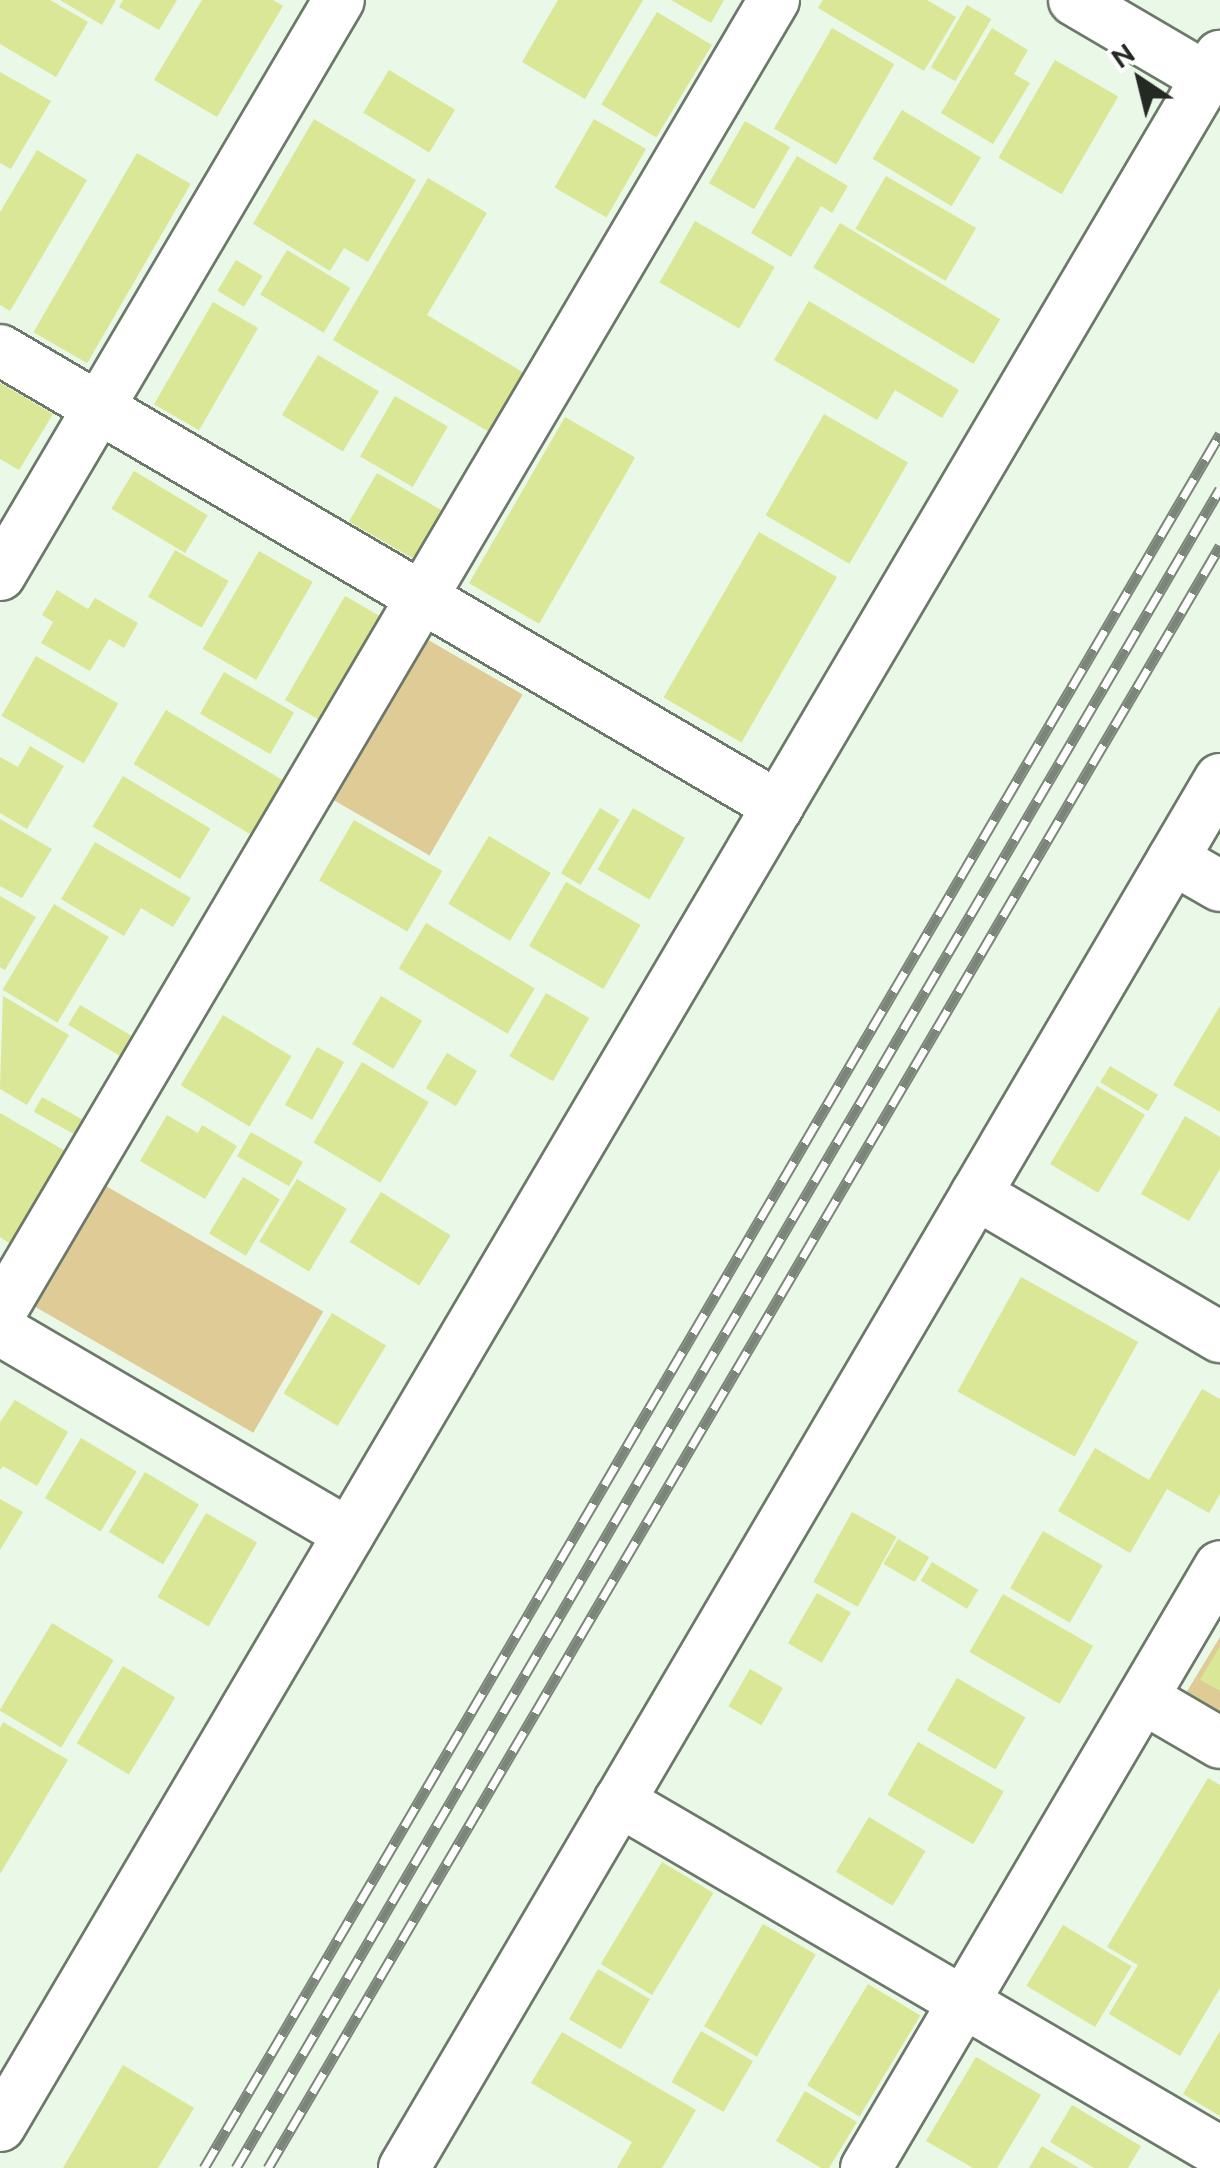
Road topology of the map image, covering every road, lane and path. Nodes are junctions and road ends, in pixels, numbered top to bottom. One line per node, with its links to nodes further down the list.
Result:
1 (338, 0): 6 (street)
2 (774, 0): 8 (street)
3 (1074, 0): 4 (street)
4 (1214, 67): 10 (street)
5 (0, 350): 6 (street)
6 (98, 408): 7 (street); 8 (street)
7 (0, 575)
8 (422, 598): 10 (street); 14 (street)
9 (1220, 779): 11 (street)
10 (778, 806): 17 (street)
11 (1173, 859): 12 (street); 13 (street)
12 (1220, 886)
13 (976, 1194): 16 (street); 21 (street)
14 (0, 1313)
15 (0, 1330): 17 (street)
16 (1220, 1337)
17 (349, 1534): 23 (street)
18 (1220, 1566): 19 (street)
19 (1143, 1698): 20 (street); 22 (street)
20 (1220, 1743)
21 (619, 1801): 22 (street); 25 (street)
22 (963, 2003): 24 (street); 26 (street)
23 (1, 2120)
24 (1220, 2152)
25 (404, 2168)
26 (866, 2168)

